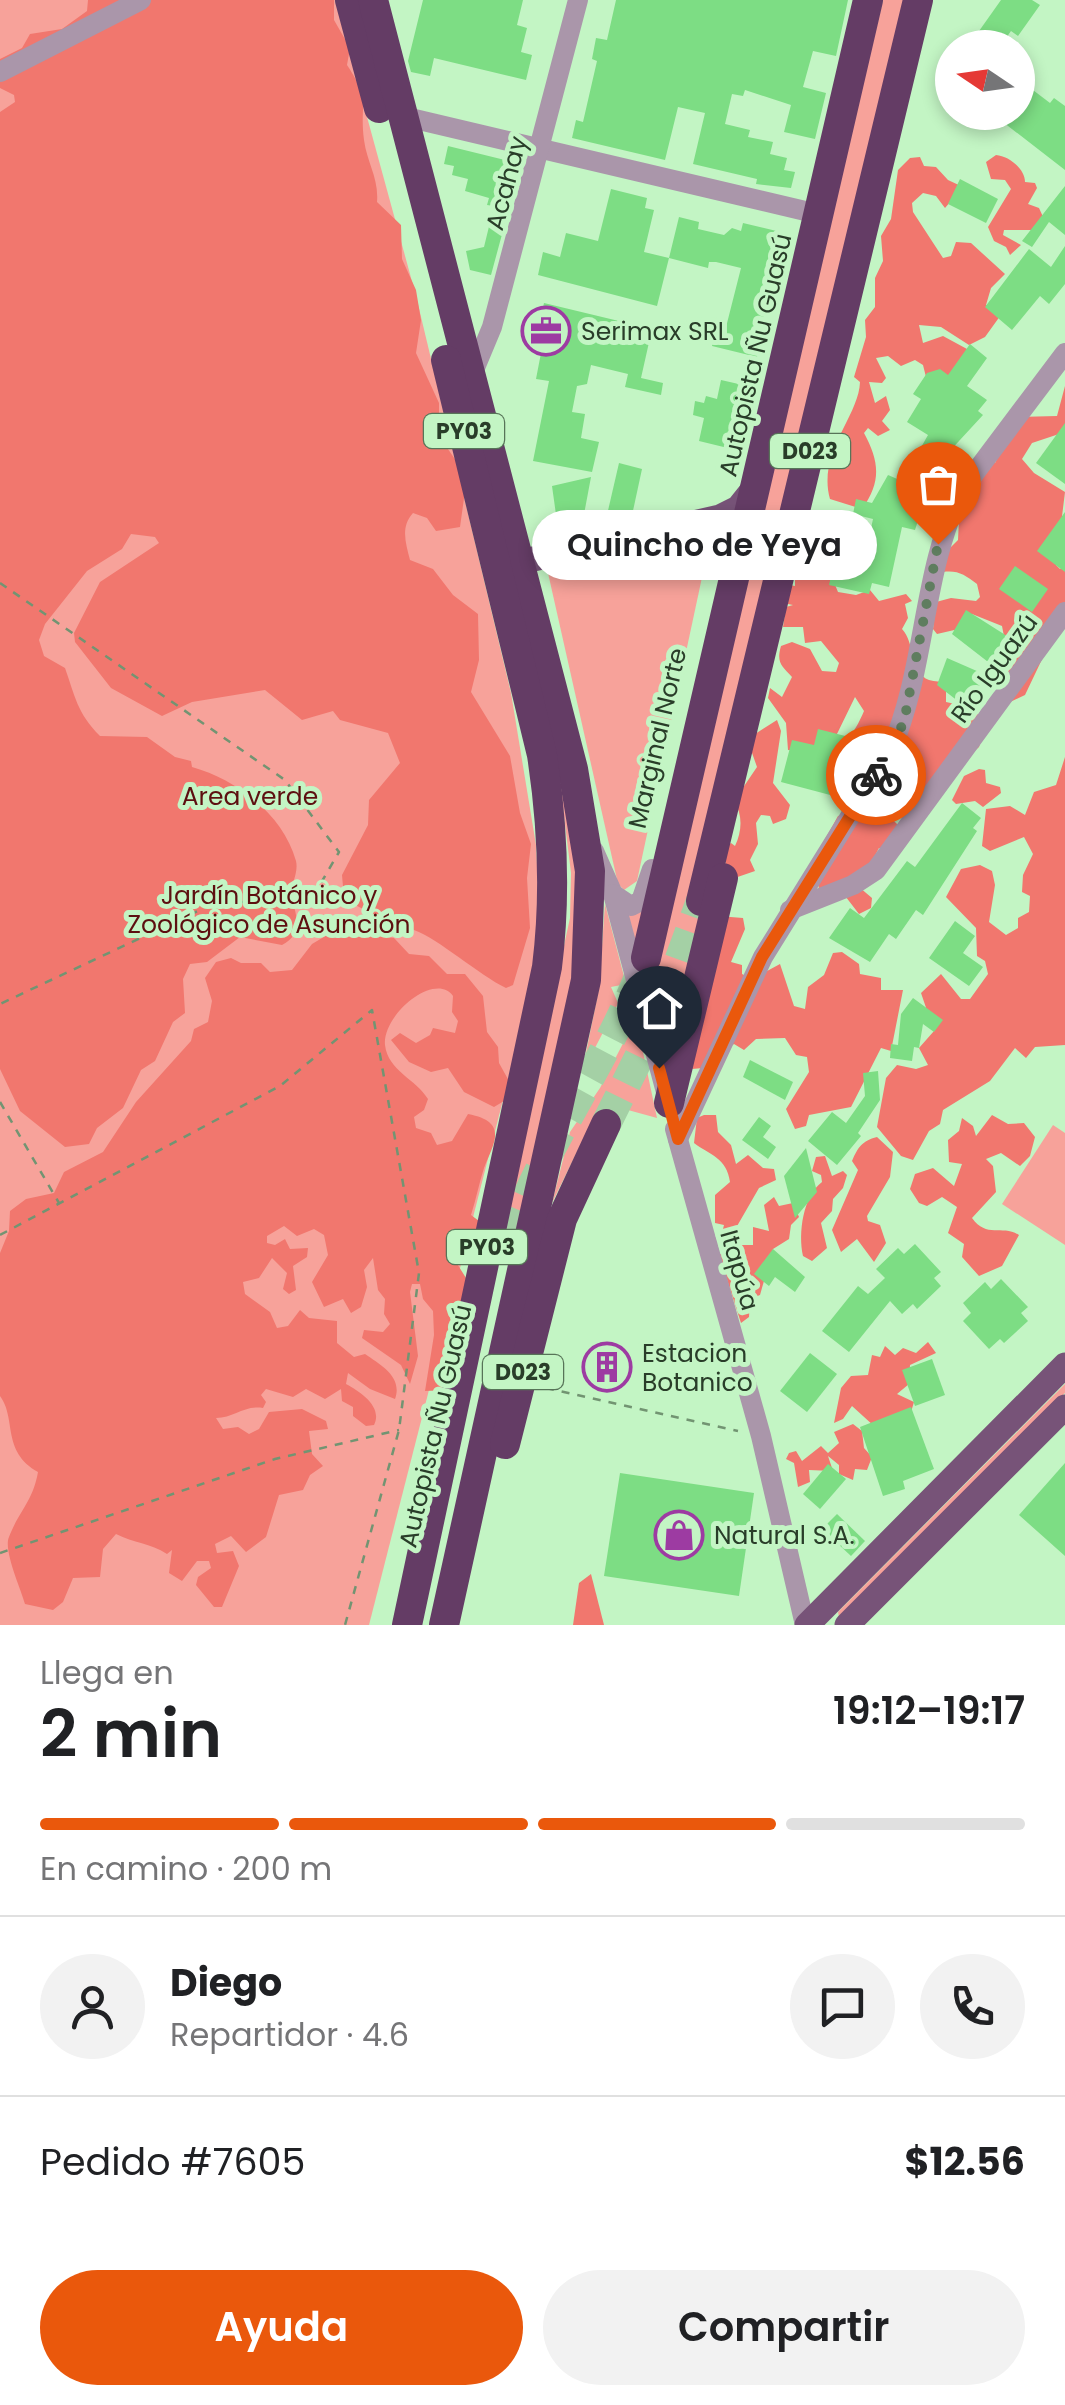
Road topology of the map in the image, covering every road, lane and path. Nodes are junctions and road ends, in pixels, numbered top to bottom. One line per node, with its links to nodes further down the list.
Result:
1 (141, 0): 7 (street)
2 (350, 0): 41 (highway, PY03)
3 (373, 0): 8 (highway, PY03)
4 (578, 0): 9 (street, Acahay)
5 (868, 0): 10 (highway, Autopista Ñu Guasú / D023)
6 (918, 0): 14 (highway, D023)
7 (0, 72)
8 (402, 116): 9 (street); 12 (highway, PY03)
9 (542, 146): 10 (street); 12 (street, Acahay)
10 (818, 214): 15 (highway, Autopista Ñu Guasú / D023)
11 (1065, 353): 13 (street)
12 (472, 375): 17 (highway, PY03)
13 (1058, 376): 24 (street)
14 (809, 454): 23 (highway, D023); 28 (highway)
15 (754, 488): 16 (main road); 18 (highway, Autopista Ñu Guasú / D023)
16 (674, 527): 17 (main road); 18 (main road)
17 (520, 562): 21 (highway, PY03)
18 (727, 563): 22 (street, Marginal Norte); 25 (highway, Autopista Ñu Guasú / D023)
19 (0, 583): 26 (path)
20 (1065, 612): 24 (street, Río Iguazú)
21 (586, 831): 22 (street, Itapúa); 43 (highway, PY03)
22 (613, 894): 28 (street, Itapúa)
23 (701, 901)
24 (790, 910): 30 (street)
25 (646, 958)
26 (0, 1004)
27 (0, 1102): 31 (path)
28 (668, 1103): 30 (street, Itapúa)
29 (606, 1124): 35 (highway, D023)
30 (678, 1139): 38 (street, Itapúa)
31 (59, 1203): 32 (path); 37 (path)
32 (0, 1235)
33 (510, 1239): 42 (highway, Autopista Ñu Guasú / D023)
34 (1065, 1364): 45 (main road)
35 (520, 1382): 38 (path); 44 (highway, D023)
36 (1065, 1407): 46 (main road)
37 (399, 1430): 39 (path); 40 (path)
38 (760, 1436): 45 (street, Itapúa)
39 (0, 1553)
40 (345, 1625)
41 (407, 1625)
42 (416, 1625)
43 (444, 1625)
44 (453, 1625)
45 (806, 1625)
46 (847, 1625)

